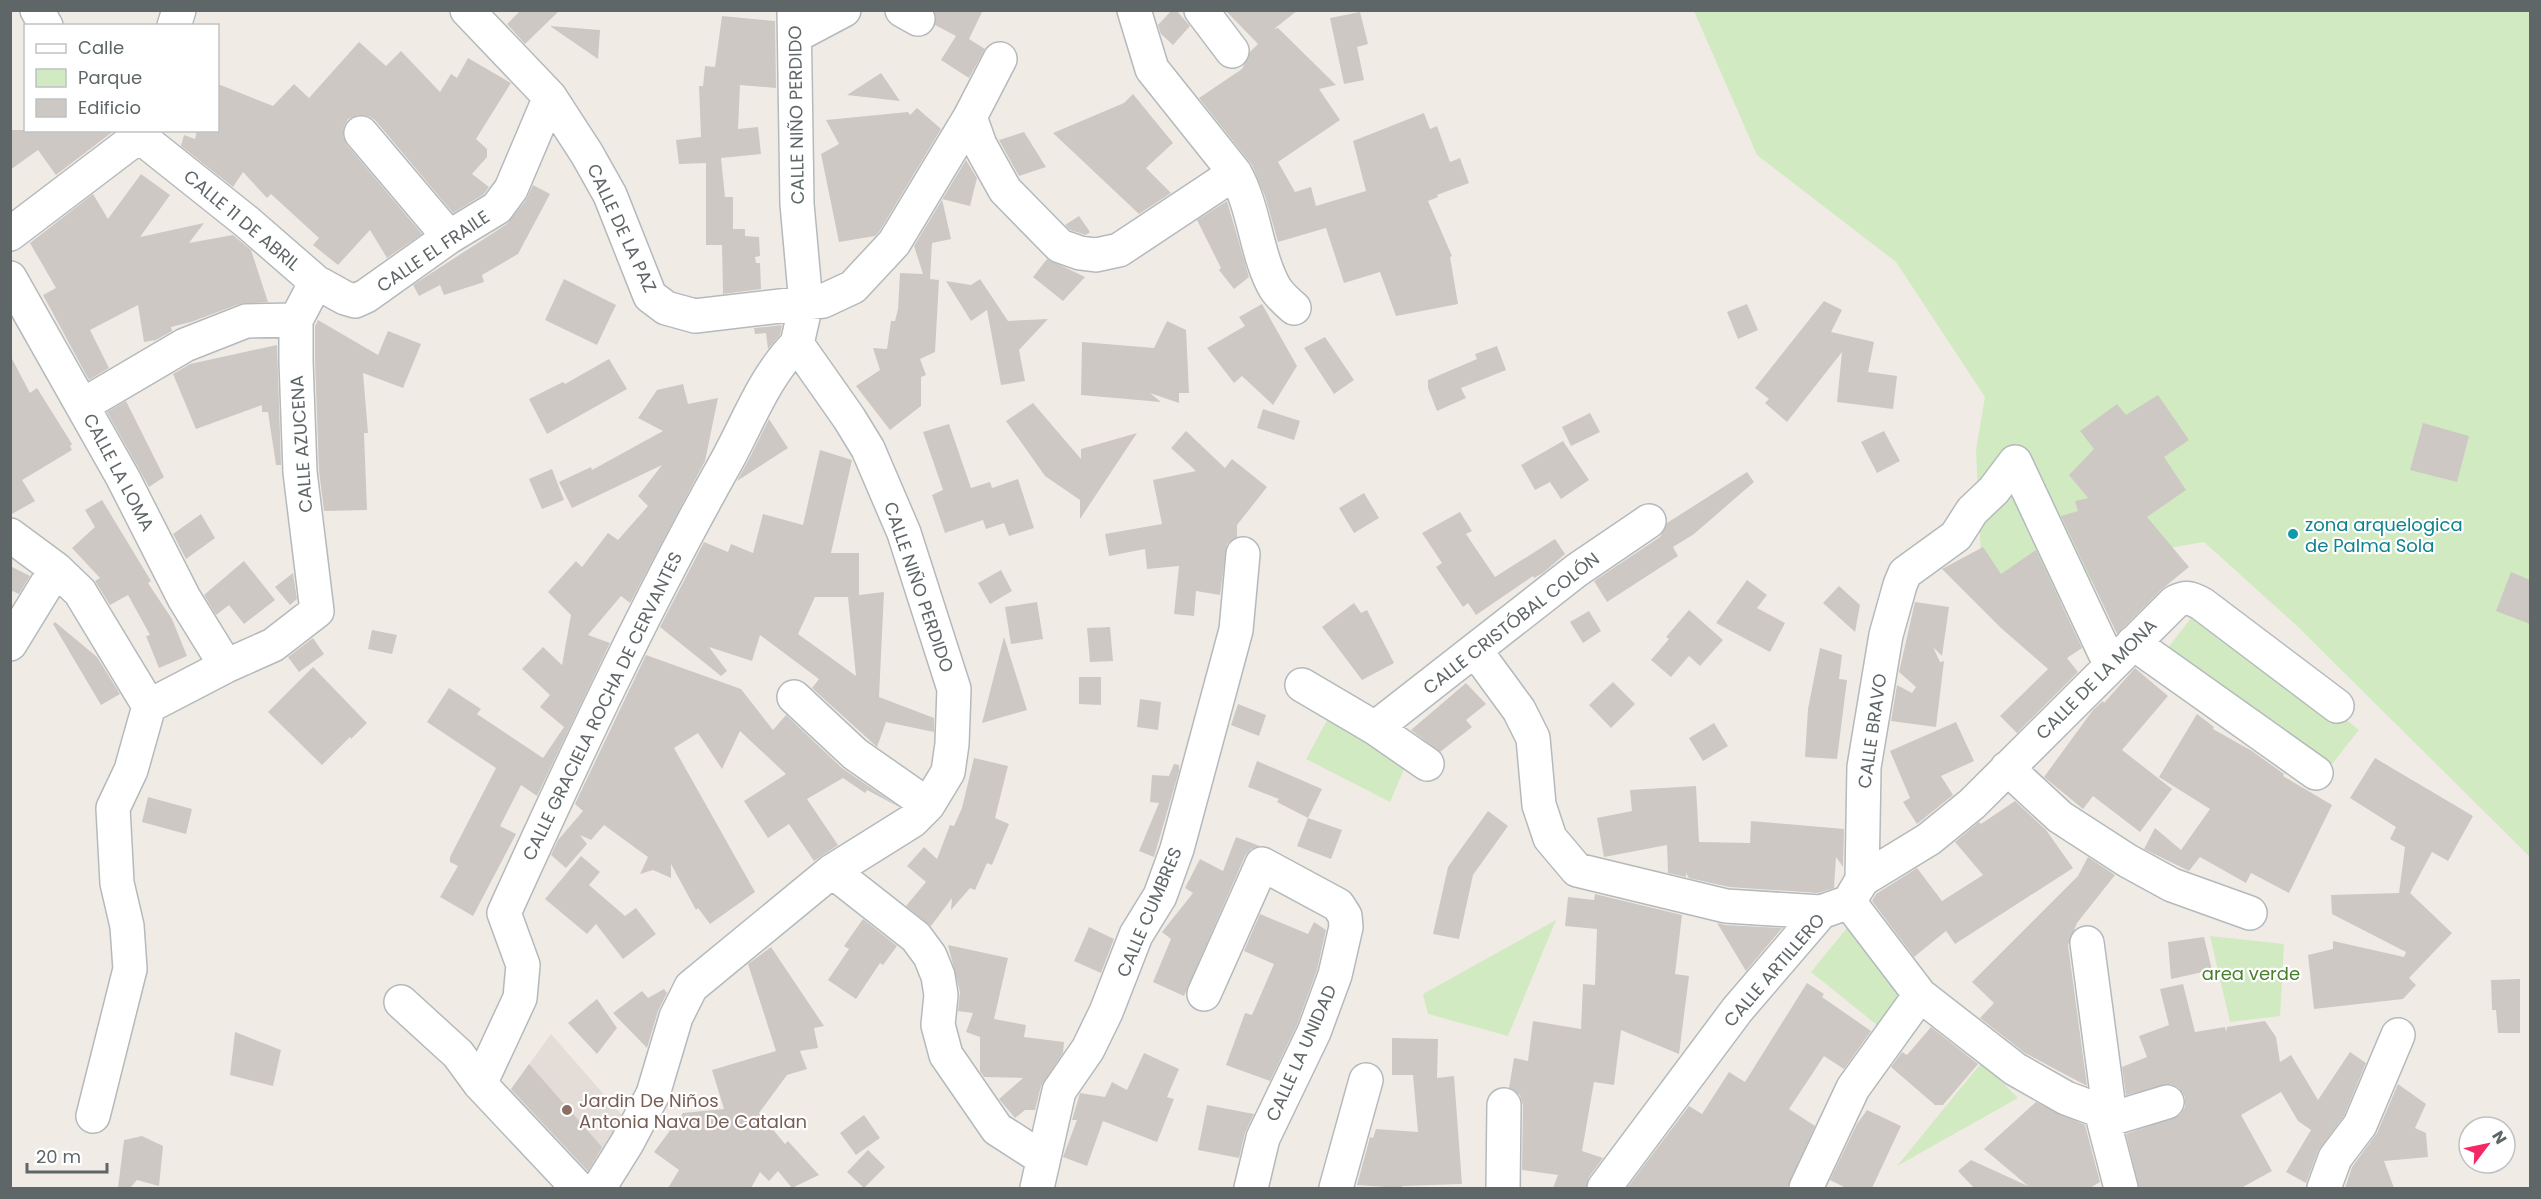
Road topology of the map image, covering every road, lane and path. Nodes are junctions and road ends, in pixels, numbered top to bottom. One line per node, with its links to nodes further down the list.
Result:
1 (37, 10): 7 (street)
2 (467, 10): 10 (street, CALLE DE LA PAZ)
3 (844, 10): 6 (street)
4 (1134, 10): 14 (street)
5 (1201, 10): 8 (street)
6 (795, 23): 20 (street, CALLE NIÑO PERDIDO)
7 (45, 24)
8 (1232, 51)
9 (1000, 59): 11 (street)
10 (550, 97): 16 (street, CALLE EL FRAILE); 20 (street, CALLE DE LA PAZ)
11 (970, 117): 14 (street); 20 (street, CALLE DE LA PAZ)
12 (361, 133): 16 (street)
13 (134, 134): 15 (street); 18 (street, CALLE 11 DE ABRIL)
14 (1235, 173): 21 (street)
15 (10, 234)
16 (449, 237): 19 (street, CALLE EL FRAILE)
17 (10, 278): 24 (street, CALLE LA LOMA)
18 (316, 282): 19 (street, CALLE 11 DE ABRIL); 22 (street, CALLE AZUCENA)
19 (355, 301)
20 (806, 304): 23 (street, CALLE NIÑO PERDIDO)
21 (1294, 308)
22 (296, 320): 24 (street); 32 (street, CALLE AZUCENA)
23 (797, 344): 41 (street, CALLE NIÑO PERDIDO); 51 (street, CALLE GRACIELA ROCHA DE CERVANTES)
24 (83, 405): 32 (street, CALLE LA LOMA)
25 (1649, 521): 30 (street, CALLE CRISTÓBAL COLÓN)
26 (10, 535): 28 (street)
27 (1243, 554): 56 (street, CALLE CUMBRES)
28 (56, 568): 29 (street); 35 (street)
29 (10, 644)
30 (1475, 650): 37 (street, CALLE CRISTÓBAL COLÓN); 43 (street)
31 (2122, 654): 36 (street, CALLE DE LA MONA); 39 (street, CALLE DE LA MONA); 40 (street); 43 (street, CALLE BRAVO)
32 (226, 666): 35 (street)
33 (1302, 685): 37 (street)
34 (794, 697): 41 (street)
35 (149, 706): 54 (street)
36 (2337, 706)
37 (1375, 728): 38 (street)
38 (1427, 764)
39 (2007, 768): 43 (street, CALLE ARTILLERO); 44 (street)
40 (2316, 773)
41 (928, 805): 42 (street, CALLE NIÑO PERDIDO)
42 (832, 871): 56 (street); 58 (street, CALLE NIÑO PERDIDO)
43 (1844, 898): 47 (street); 62 (street, CALLE ARTILLERO)
44 (2250, 913)
45 (2086, 943): 55 (street)
46 (1204, 994): 59 (street, CALLE LA UNIDAD)
47 (1920, 995): 55 (street); 63 (street)
48 (401, 1002): 51 (street)
49 (2398, 1035): 65 (street)
50 (1366, 1080): 60 (street)
51 (480, 1084): 57 (street)
52 (2167, 1101): 55 (street)
53 (1504, 1105): 61 (street)
54 (93, 1116)
55 (2103, 1116): 64 (street)
56 (1039, 1173)
57 (578, 1188)
58 (599, 1188)
59 (1251, 1188)
60 (1336, 1188)
61 (1503, 1188)
62 (1604, 1188)
63 (1806, 1188)
64 (2121, 1188)
65 (2324, 1188)

